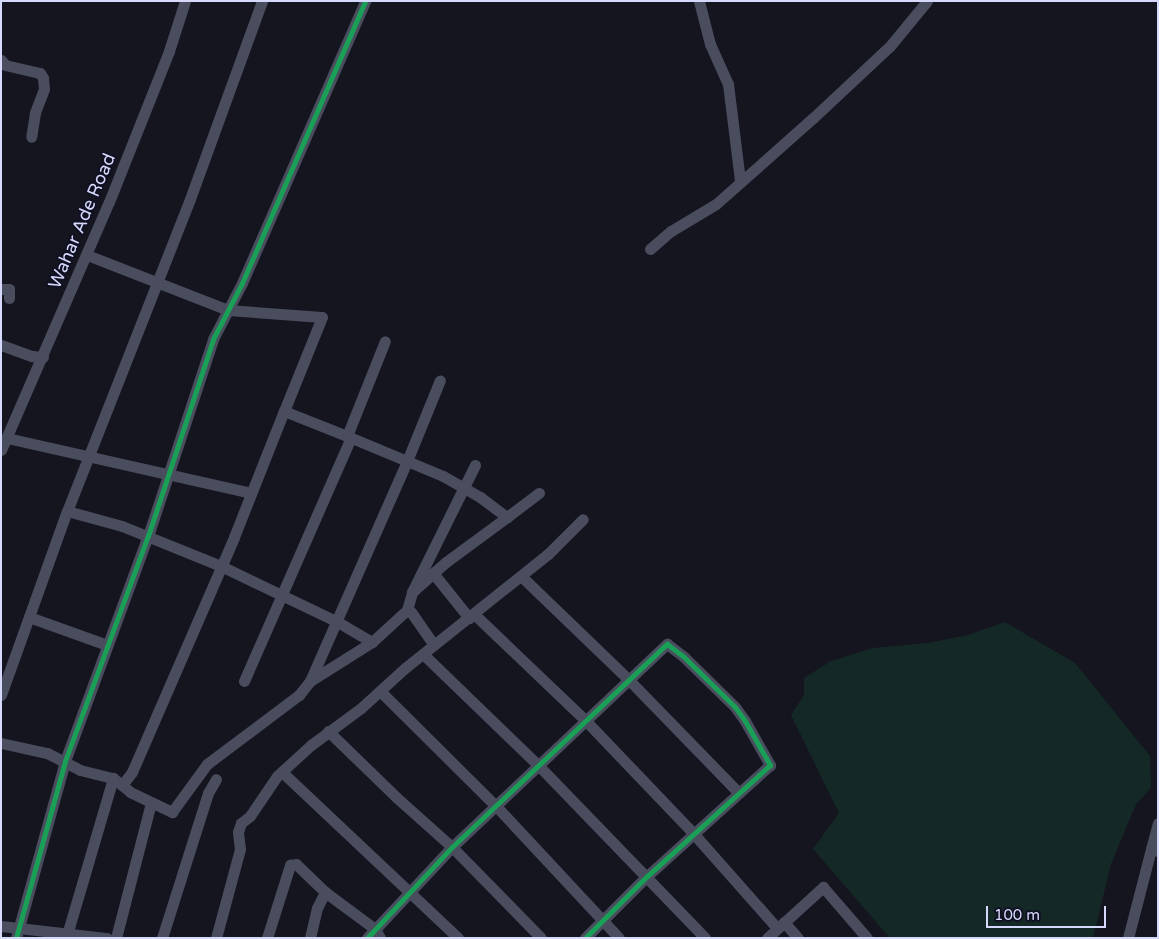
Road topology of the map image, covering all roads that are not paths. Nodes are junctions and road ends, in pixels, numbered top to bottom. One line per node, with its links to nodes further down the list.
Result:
1 (185, 1): 10 (street, Wahar Ade Road)
2 (262, 1): 11 (street)
3 (365, 1): 12 (street)
4 (699, 1): 8 (street)
5 (927, 1): 8 (street)
6 (1, 60): 7 (street)
7 (31, 137)
8 (740, 181): 9 (street)
9 (650, 249)
10 (87, 255): 11 (street); 15 (street, Wahar Ade Road)
11 (156, 284): 12 (street); 21 (street)
12 (228, 310): 17 (street); 24 (street)
13 (385, 342): 18 (street)
14 (1, 345): 15 (street)
15 (43, 357): 19 (street, Wahar Ade Road)
16 (440, 380): 22 (street)
17 (284, 412): 18 (street); 26 (street)
18 (349, 436): 22 (street); 36 (street)
19 (7, 438): 20 (street, Wahar Ade Road); 21 (street)
20 (1, 450)
21 (89, 457): 24 (street); 28 (street)
22 (407, 461): 25 (street); 40 (street)
23 (476, 465): 25 (street)
24 (168, 474): 26 (street); 31 (street)
25 (464, 488): 29 (street); 35 (street)
26 (251, 493): 32 (street)
27 (539, 494): 29 (street)
28 (67, 511): 31 (street); 39 (street)
29 (507, 517): 33 (street)
30 (583, 518): 34 (street)
31 (148, 536): 32 (street); 42 (street)
32 (221, 566): 36 (street); 57 (street)
33 (433, 573): 35 (street); 38 (street)
34 (521, 576): 38 (street); 47 (street)
35 (412, 592): 37 (street)
36 (282, 595): 40 (street); 45 (street)
37 (407, 610): 41 (street); 43 (street)
38 (471, 616): 43 (street); 50 (street)
39 (29, 617): 42 (street); 49 (street)
40 (336, 620): 41 (street); 46 (street)
41 (372, 642): 46 (street)
42 (107, 645): 53 (street)
43 (434, 645): 44 (street)
44 (423, 654): 48 (street); 54 (street)
45 (244, 681)
46 (310, 681): 59 (street)
47 (630, 681): 50 (street); 58 (street); 58 (street)
48 (380, 691): 51 (street); 60 (street)
49 (1, 695)
50 (586, 721): 54 (street); 62 (street)
51 (328, 731): 55 (street); 63 (street)
52 (1, 743): 53 (street)
53 (65, 761): 57 (street); 71 (street)
54 (539, 766): 60 (street); 65 (street)
55 (282, 772): 67 (street); 77 (street)
56 (216, 779): 76 (street)
57 (118, 782): 59 (street); 73 (street)
58 (739, 793): 62 (street)
59 (151, 803): 75 (street)
60 (496, 806): 63 (street); 68 (street)
61 (1158, 823): 64 (street)
62 (693, 833): 65 (street); 69 (street)
63 (452, 848): 67 (street); 81 (street)
64 (1154, 850): 88 (street)
65 (647, 876): 68 (street); 84 (street)
66 (325, 892): 72 (street); 78 (street); 79 (street)
67 (410, 892): 72 (street); 80 (street)
68 (603, 921): 82 (street); 83 (street)
69 (781, 925): 85 (street); 86 (street); 87 (street)
70 (1, 926): 71 (street)
71 (17, 933): 73 (street)
72 (374, 935)
73 (67, 936): 74 (street)
74 (107, 938)
75 (116, 938)
76 (162, 938)
77 (216, 938)
78 (267, 938)
79 (310, 938)
80 (458, 938)
81 (541, 938)
82 (585, 938)
83 (619, 938)
84 (705, 938)
85 (766, 938)
86 (798, 938)
87 (867, 938)
88 (1128, 938)

